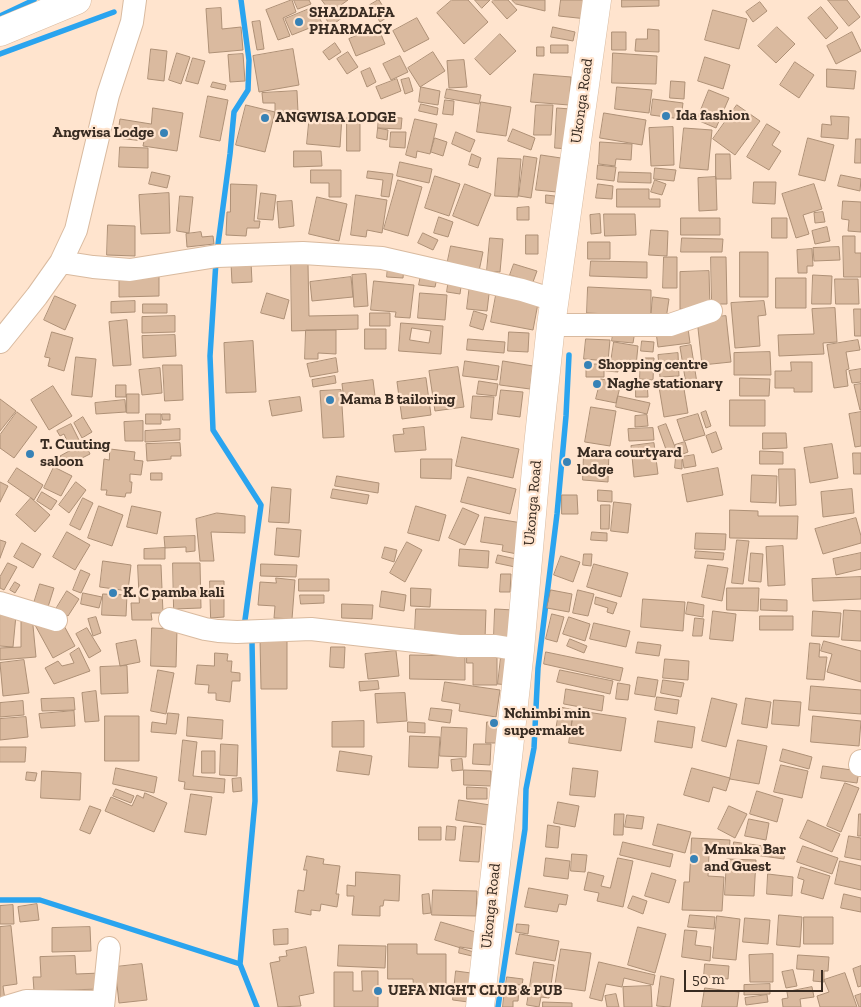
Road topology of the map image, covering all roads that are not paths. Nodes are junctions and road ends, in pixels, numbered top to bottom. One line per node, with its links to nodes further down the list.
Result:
1 (77, 0): 4 (street)
2 (135, 0): 5 (street)
3 (597, 0): 7 (street, Ukonga Road)
4 (0, 32)
5 (61, 262): 7 (street); 8 (street)
6 (710, 311): 7 (street)
7 (553, 312): 12 (street, Ukonga Road)
8 (0, 342)
9 (0, 603): 11 (street)
10 (170, 619): 12 (street)
11 (56, 620)
12 (520, 650): 16 (street, Ukonga Road)
13 (109, 948): 14 (street)
14 (103, 1004): 15 (street)
15 (6, 1007)
16 (480, 1007)

